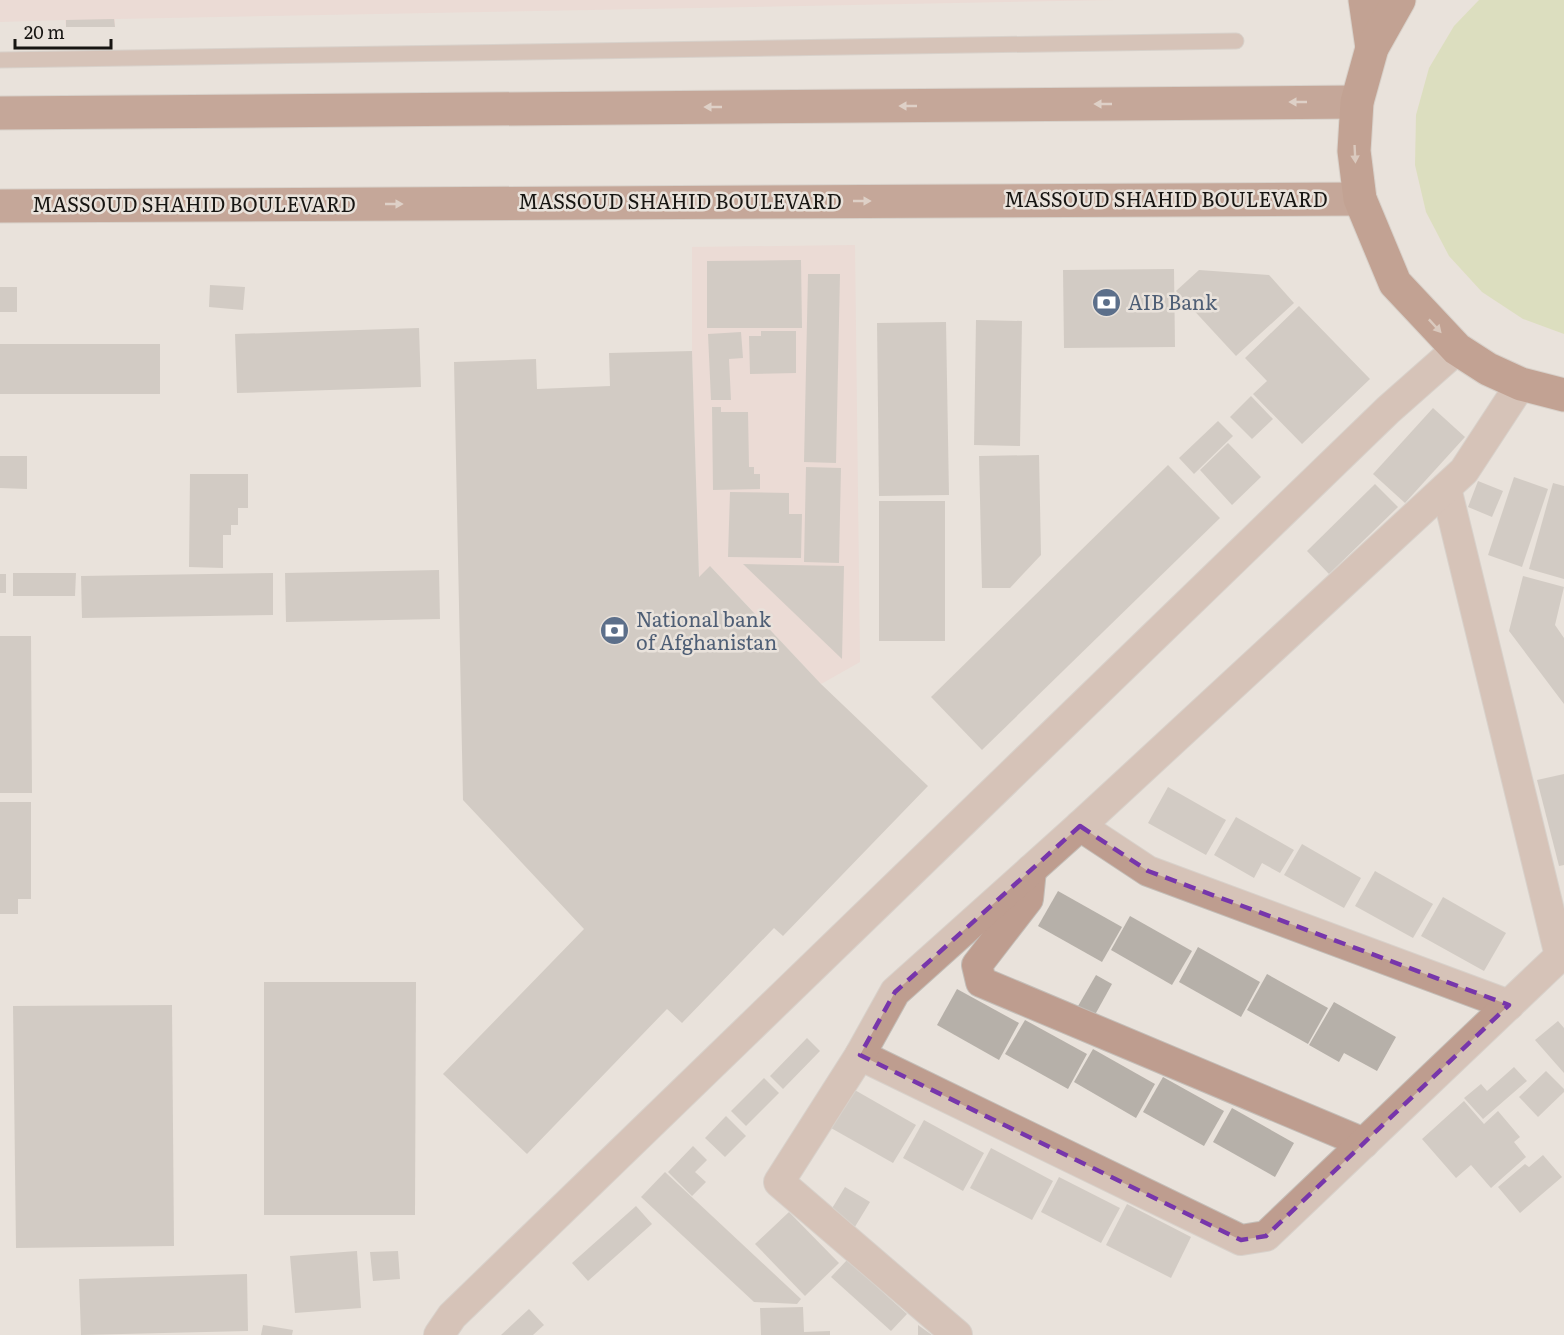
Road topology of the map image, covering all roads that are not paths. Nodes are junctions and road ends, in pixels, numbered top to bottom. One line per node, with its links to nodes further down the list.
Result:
1 (1365, 0): 4 (highway)
2 (1400, 0): 4 (highway)
3 (1236, 41): 5 (lane)
4 (1372, 48): 6 (highway)
5 (0, 60)
6 (1357, 102): 7 (main road, one-way to 7); 8 (highway, one-way to 8)
7 (0, 112)
8 (1359, 199): 9 (main road, MASSOUD SHAHID BOULEVARD, one-way to 8); 10 (highway, one-way to 10)
9 (0, 206)
10 (1457, 349): 11 (highway); 19 (street)
11 (1521, 384): 12 (highway); 13 (street)
12 (1564, 395)
13 (1446, 488): 14 (street); 16 (street)
14 (1080, 826): 15 (street); 16 (street)
15 (1031, 870): 17 (street); 18 (street)
16 (1509, 1005): 18 (street)
17 (860, 1055): 18 (street); 20 (street)
18 (1364, 1143)
19 (439, 1335)
20 (957, 1335)

